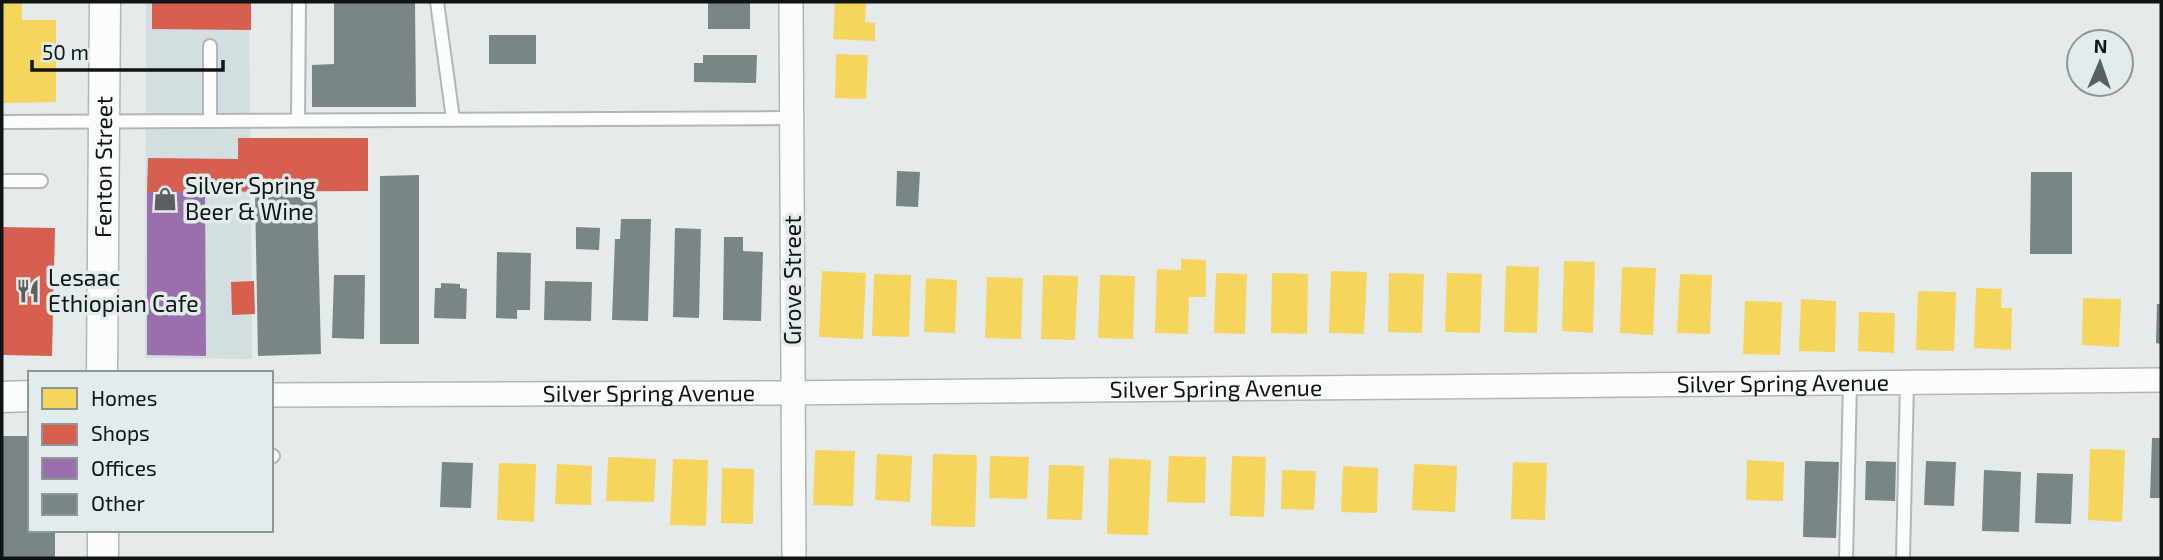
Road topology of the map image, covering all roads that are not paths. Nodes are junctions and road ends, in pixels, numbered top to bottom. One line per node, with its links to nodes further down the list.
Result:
1 (105, 2): 8 (street, Fenton Street)
2 (299, 2): 10 (lane)
3 (437, 2): 7 (lane)
4 (791, 2): 6 (street, Grove Street)
5 (210, 46): 9 (lane)
6 (792, 118): 7 (lane); 18 (street, Grove Street)
7 (453, 119): 10 (lane)
8 (104, 120): 9 (lane); 11 (lane); 14 (street, Fenton Street)
9 (210, 120): 10 (lane)
10 (298, 120)
11 (2, 121)
12 (2, 181): 13 (lane)
13 (41, 181)
14 (102, 371)
15 (2161, 380): 17 (street, Silver Spring Avenue)
16 (1850, 383): 17 (street, Silver Spring Avenue); 18 (street, Silver Spring Avenue); 25 (lane)
17 (1907, 383): 26 (lane)
18 (793, 393): 19 (street, Silver Spring Avenue); 24 (street, Grove Street)
19 (273, 396)
20 (2, 397): 21 (street)
21 (28, 397)
22 (103, 532): 23 (street)
23 (103, 558)
24 (794, 558)
25 (1846, 558)
26 (1903, 558)

